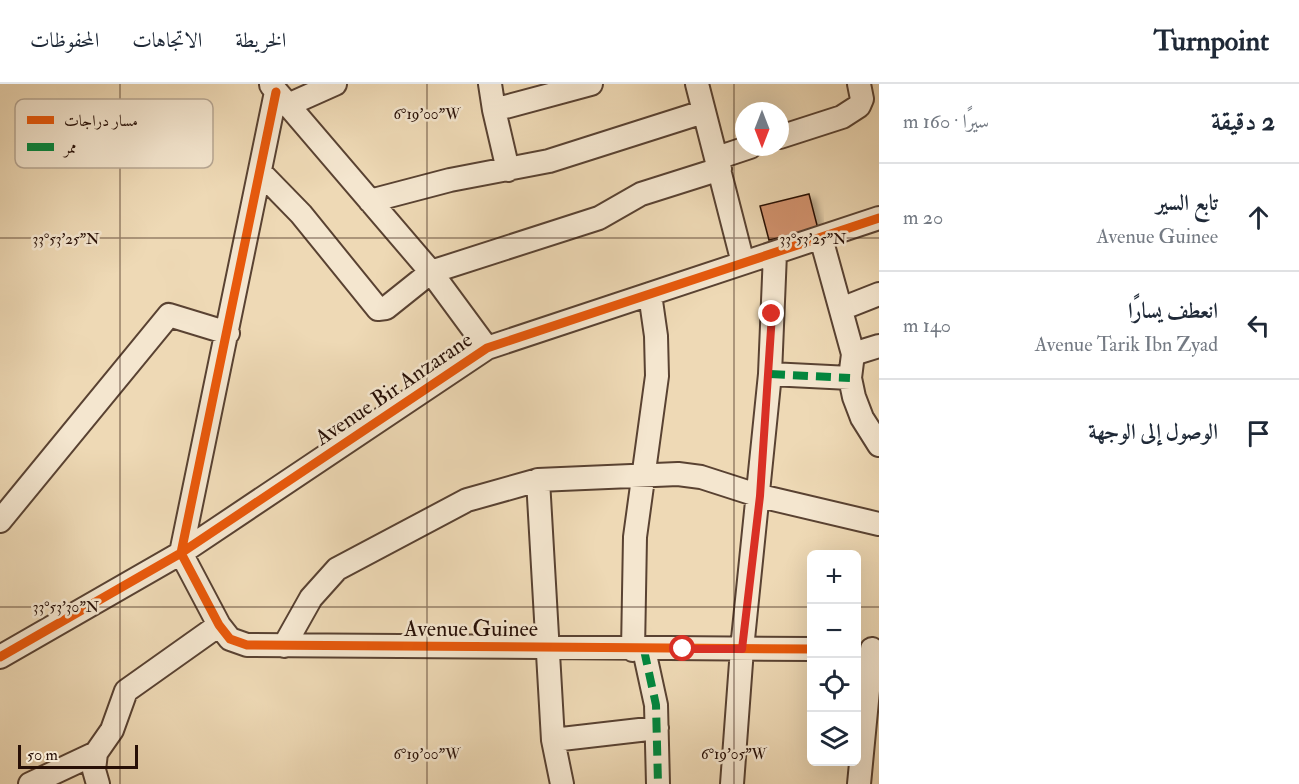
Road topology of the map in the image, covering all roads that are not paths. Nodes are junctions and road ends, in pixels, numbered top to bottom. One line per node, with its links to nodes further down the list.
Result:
1 (335, 84): 6 (street)
2 (489, 84): 7 (street)
3 (591, 84): 7 (street)
4 (697, 84): 8 (street)
5 (859, 84): 9 (street)
6 (278, 94): 13 (street); 14 (street)
7 (494, 110): 12 (street)
8 (703, 112): 11 (street); 12 (street)
9 (789, 134)
10 (735, 154): 11 (street)
11 (718, 163): 18 (street); 19 (street)
12 (508, 170): 14 (street)
13 (261, 173): 19 (street); 23 (street)
14 (370, 201): 19 (street)
15 (879, 218): 16 (street, Avenue Bir Anzarane)
16 (821, 238): 17 (street, Avenue Bir Anzarane); 22 (street)
17 (775, 253): 18 (street, Avenue Bir Anzarane); 27 (street)
18 (743, 263): 20 (street, Avenue Bir Anzarane)
19 (431, 272): 25 (street)
20 (650, 294): 25 (street, Avenue Bir Anzarane); 31 (street)
21 (879, 294): 22 (street)
22 (841, 309): 26 (street)
23 (228, 333): 34 (street); 36 (street)
24 (879, 346): 26 (street)
25 (487, 348): 36 (street, Avenue Bir Anzarane)
26 (853, 354): 28 (street)
27 (770, 374): 28 (street); 33 (street)
28 (850, 378): 29 (street)
29 (870, 415): 30 (street)
30 (879, 445)
31 (643, 474): 32 (street); 33 (street); 43 (street)
32 (538, 480): 38 (street); 39 (street)
33 (760, 496): 35 (street); 40 (street)
34 (0, 521)
35 (879, 524)
36 (181, 553): 37 (street, Avenue Guinee); 44 (street, Avenue Bir Anzarane)
37 (219, 625): 38 (street, Avenue Guinee); 47 (street)
38 (284, 646): 39 (street, Avenue Guinee)
39 (547, 648): 43 (street, Avenue Guinee); 46 (street)
40 (742, 649): 41 (street, Avenue Guinee); 43 (street, Avenue Guinee); 52 (street)
41 (807, 649)
42 (869, 649): 53 (street)
43 (638, 650): 45 (street)
44 (0, 657)
45 (657, 728): 46 (street); 51 (street)
46 (553, 740): 50 (street)
47 (96, 753): 48 (street); 49 (street)
48 (30, 784)
49 (98, 784)
50 (562, 784)
51 (658, 784)
52 (732, 784)
53 (859, 784)

